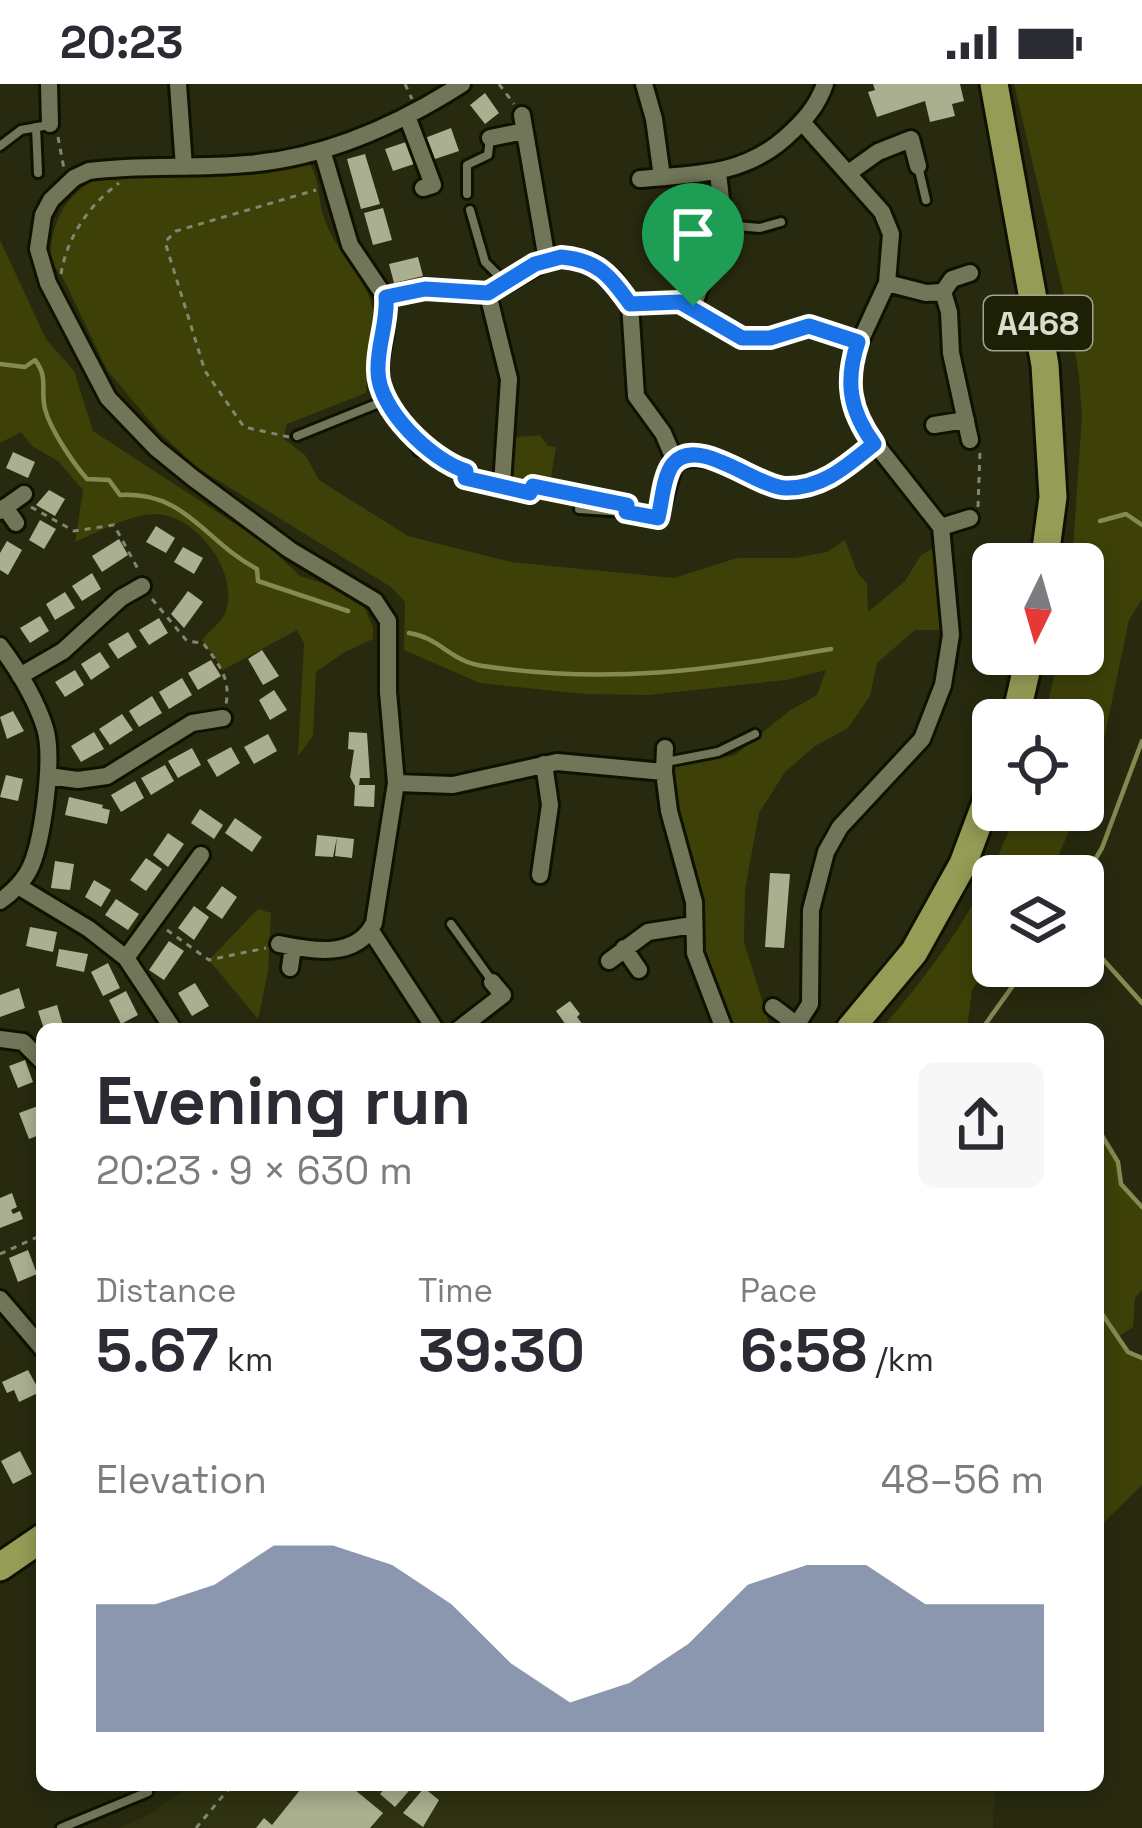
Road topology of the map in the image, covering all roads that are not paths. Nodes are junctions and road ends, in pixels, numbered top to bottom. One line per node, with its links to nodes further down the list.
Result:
1 (49, 84): 9 (street)
2 (178, 84): 14 (street)
3 (462, 84): 7 (street)
4 (644, 84): 18 (street)
5 (825, 84): 8 (street)
6 (994, 84): 56 (main road, A468)
7 (407, 116): 12 (street); 20 (street)
8 (802, 122): 15 (street); 17 (street)
9 (43, 126): 11 (lane); 16 (lane)
10 (490, 138): 21 (lane); 26 (street)
11 (0, 146)
12 (322, 150): 14 (street); 32 (street)
13 (918, 166): 15 (street); 22 (lane)
14 (184, 167): 65 (street)
15 (850, 172): 29 (street)
16 (38, 173)
17 (718, 173): 18 (street); 25 (street)
18 (662, 177): 19 (street)
19 (640, 179)
20 (423, 188)
21 (467, 194)
22 (926, 200)
23 (470, 210): 28 (lane)
24 (781, 222): 25 (lane)
25 (724, 225): 34 (street)
26 (547, 260): 28 (street); 33 (street)
27 (970, 273): 30 (street)
28 (506, 283): 31 (street)
29 (887, 283): 30 (street); 35 (street)
30 (943, 292): 37 (street)
31 (488, 293): 32 (street); 46 (street)
32 (386, 297): 36 (street)
33 (630, 304): 34 (street); 44 (street)
34 (693, 306): 35 (street)
35 (858, 342): 42 (street)
36 (384, 401): 38 (street); 40 (lane)
37 (966, 420): 39 (street); 41 (street)
38 (405, 425): 43 (lane)
39 (934, 425)
40 (297, 436)
41 (970, 440)
42 (874, 444): 44 (street); 55 (street)
43 (418, 451)
44 (675, 461): 52 (street)
45 (465, 478): 46 (street)
46 (502, 485): 47 (street)
47 (530, 493)
48 (12, 503): 53 (street)
49 (579, 509): 50 (lane)
50 (626, 512): 52 (street)
51 (974, 517): 55 (street)
52 (658, 518): 54 (street)
53 (16, 524)
54 (677, 524)
55 (941, 527): 86 (street)
56 (1047, 543)
57 (142, 586): 59 (street)
58 (0, 646): 59 (street)
59 (20, 676): 64 (street)
60 (223, 718): 64 (street)
61 (755, 734): 62 (lane)
62 (664, 760): 63 (street); 72 (street)
63 (544, 764): 65 (street); 67 (street)
64 (48, 776): 69 (street)
65 (396, 783): 73 (street)
66 (975, 831): 87 (main road)
67 (523, 854)
68 (200, 866): 75 (street)
69 (17, 886): 70 (street); 75 (street)
70 (0, 901)
71 (452, 924): 79 (lane)
72 (693, 925): 74 (street); 84 (street)
73 (371, 932): 77 (street); 82 (street)
74 (624, 949): 76 (street); 78 (street)
75 (126, 958): 81 (street)
76 (609, 961)
77 (290, 968)
78 (639, 970)
79 (504, 995): 83 (street)
80 (773, 1007): 85 (street)
81 (169, 1023)
82 (431, 1023)
83 (467, 1023)
84 (722, 1023)
85 (791, 1023)
86 (798, 1023)
87 (855, 1023)
88 (0, 1040): 89 (street)
89 (36, 1055)
90 (0, 1299): 91 (street)
91 (6, 1320): 92 (street)
92 (36, 1343)
93 (36, 1542): 94 (main road)
94 (0, 1567)
95 (148, 1792): 96 (lane)
96 (61, 1828)

